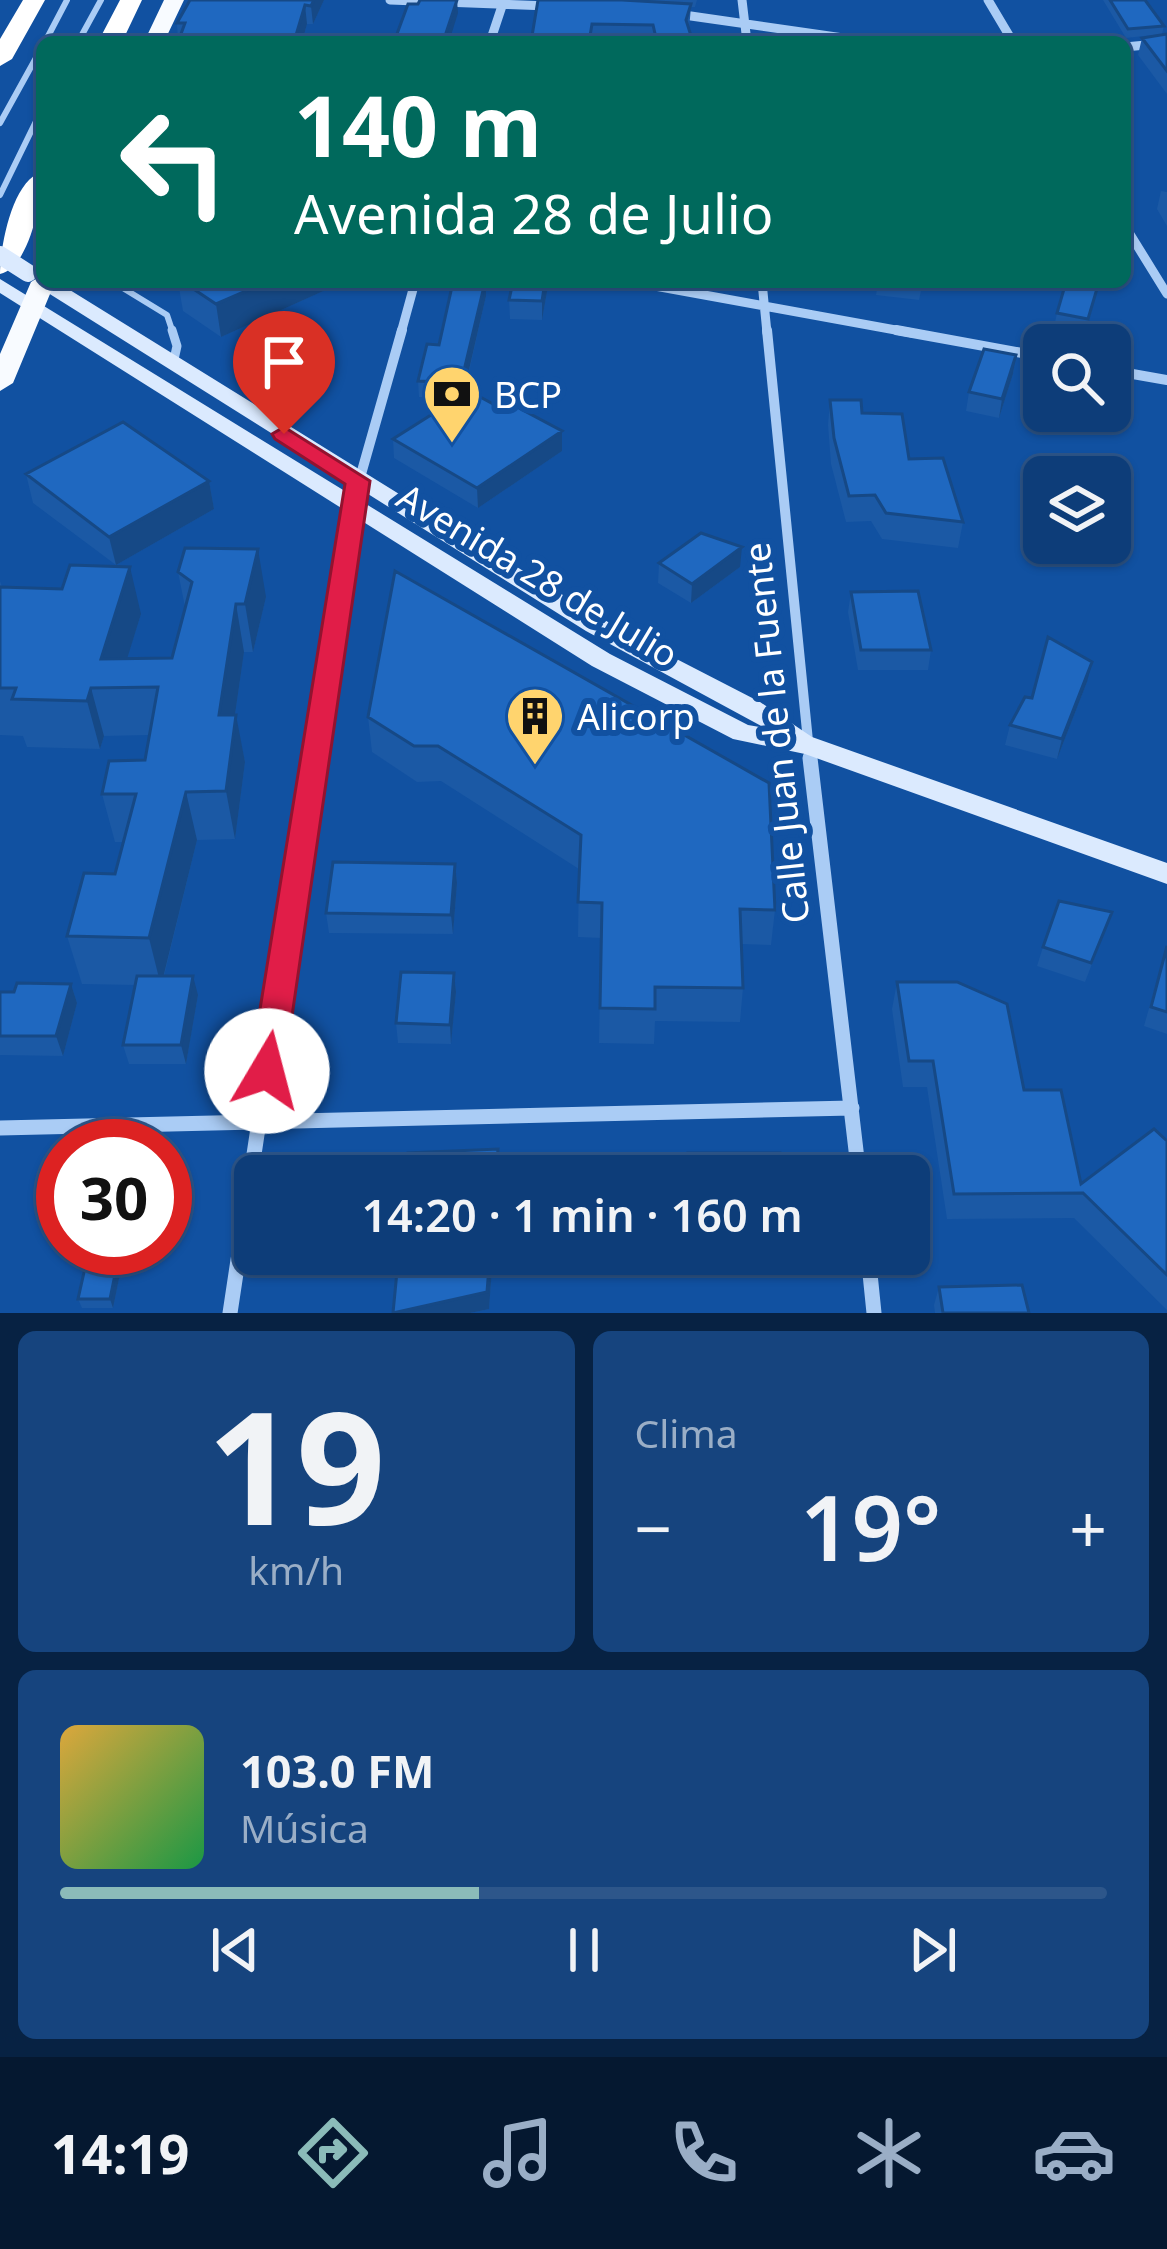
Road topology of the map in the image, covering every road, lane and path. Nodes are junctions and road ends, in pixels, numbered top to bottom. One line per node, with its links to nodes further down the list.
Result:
1 (34, 0): 24 (highway)
2 (67, 0): 13 (lane)
3 (101, 0): 14 (lane)
4 (131, 0): 15 (highway)
5 (173, 0): 16 (main road)
6 (390, 0): 9 (street)
7 (742, 0): 12 (street)
8 (988, 0): 20 (street)
9 (503, 2): 10 (street); 17 (street)
10 (567, 7)
11 (664, 14): 12 (street)
12 (746, 22): 18 (street); 19 (street)
13 (47, 36)
14 (81, 36)
15 (113, 36)
16 (157, 36)
17 (492, 36)
18 (747, 36)
19 (834, 36)
20 (1009, 36)
21 (1167, 43): 22 (street)
22 (1131, 46)
23 (36, 57): 26 (lane)
24 (0, 59)
25 (36, 121): 27 (lane)
26 (0, 123)
27 (0, 195)
28 (36, 216): 31 (highway)
29 (1131, 236): 36 (street)
30 (0, 256): 31 (main road, Avenida 28 de Julio, bridge)
31 (25, 283): 39 (main road, Avenida 28 de Julio); 42 (main road); 43 (main road, Avenida 28 de Julio)
32 (123, 288): 39 (lane)
33 (413, 288): 43 (street)
34 (666, 288): 37 (street)
35 (762, 288): 37 (street, Calle Juan de la Fuente)
36 (1167, 294)
37 (764, 306): 38 (street); 44 (street, Calle Juan de la Fuente)
38 (1023, 353)
39 (173, 364): 43 (main road, Avenida 28 de Julio)
40 (1131, 374): 41 (street)
41 (1167, 380)
42 (0, 383)
43 (354, 494): 44 (main road, Avenida 28 de Julio); 47 (street)
44 (808, 745): 45 (main road, Avenida 28 de Julio); 46 (street, Calle Juan de la Fuente)
45 (1167, 874)
46 (852, 1108): 47 (street); 49 (street, Calle Juan de la Fuente)
47 (260, 1118): 48 (street); 51 (street)
48 (0, 1128)
49 (857, 1155)
50 (870, 1275): 52 (street)
51 (230, 1313)
52 (874, 1313)

